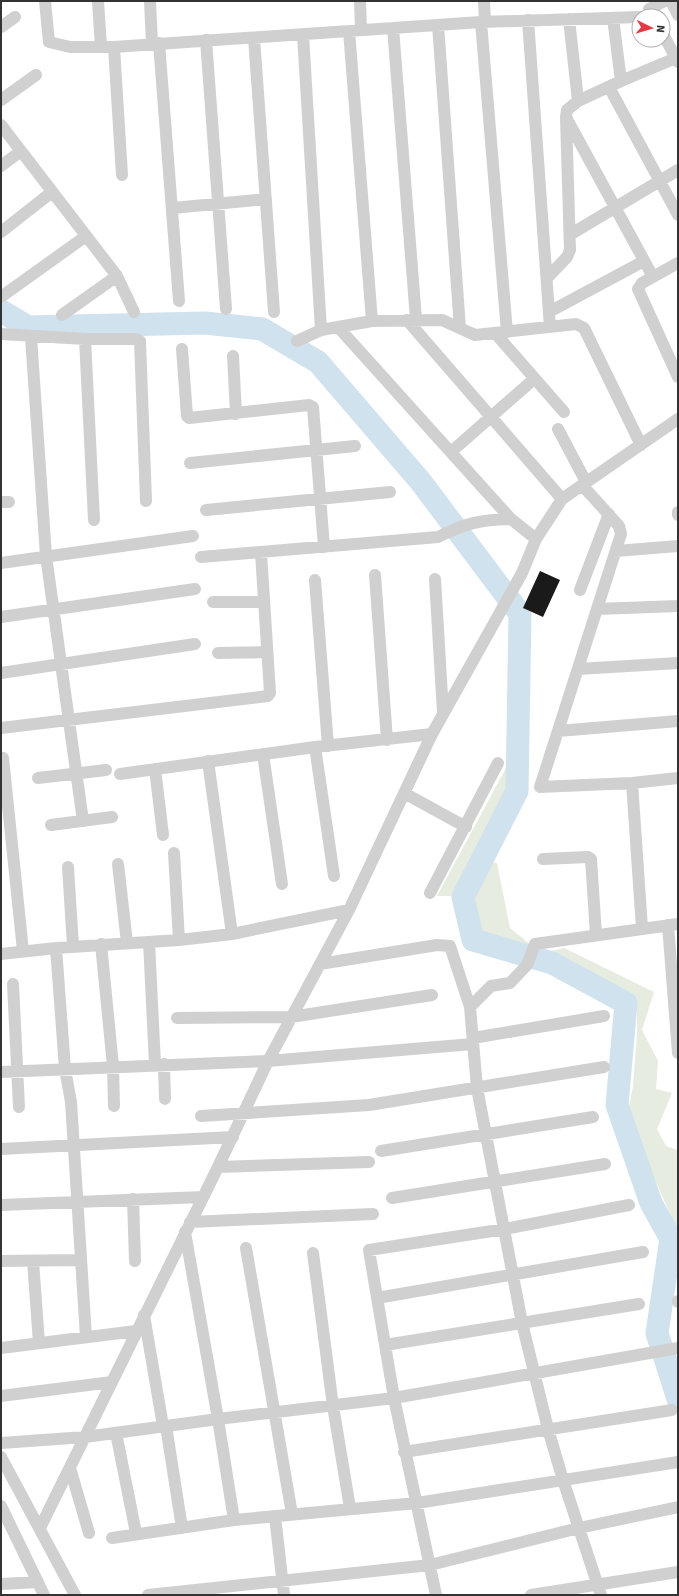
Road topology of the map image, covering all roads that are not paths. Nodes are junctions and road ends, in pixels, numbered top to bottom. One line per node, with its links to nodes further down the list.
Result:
1 (45, 1): 24 (street)
2 (98, 1): 24 (street)
3 (150, 1): 23 (street)
4 (360, 1): 19 (street)
5 (484, 1): 15 (street)
6 (665, 1): 8 (street)
7 (671, 1): 9 (street)
8 (651, 8)
9 (678, 15)
10 (15, 17): 17 (street)
11 (631, 17): 12 (street)
12 (613, 18): 13 (street); 29 (street)
13 (569, 19): 14 (street); 32 (street)
14 (528, 20): 15 (street); 53 (street)
15 (483, 22): 16 (street); 67 (street)
16 (438, 25): 18 (street); 65 (street)
17 (1, 27)
18 (392, 28): 19 (street); 61 (street)
19 (355, 30): 20 (street); 62 (street)
20 (303, 35): 21 (street); 66 (street)
21 (254, 38): 22 (street); 41 (street)
22 (206, 40): 23 (street); 42 (street)
23 (156, 43): 25 (street); 44 (street)
24 (101, 47): 25 (street)
25 (114, 47): 38 (street)
26 (671, 48): 27 (street)
27 (677, 60): 29 (street)
28 (36, 75): 31 (street)
29 (621, 81): 30 (street)
30 (609, 87): 32 (street); 39 (street)
31 (1, 100)
32 (578, 102): 33 (street)
33 (566, 116): 43 (street); 47 (street)
34 (1, 125): 35 (street)
35 (21, 151): 36 (street); 40 (street)
36 (1, 166)
37 (678, 170): 39 (street)
38 (122, 175)
39 (660, 180): 43 (street); 45 (street)
40 (52, 192): 46 (street); 48 (street)
41 (266, 199): 42 (street); 58 (street)
42 (219, 204): 44 (street); 56 (street)
43 (614, 206): 47 (street); 49 (street)
44 (173, 208): 55 (street)
45 (678, 215)
46 (1, 232)
47 (571, 234): 53 (street)
48 (86, 236): 51 (street); 54 (street)
49 (644, 260): 52 (street); 59 (street)
50 (678, 263): 52 (street)
51 (117, 276): 57 (street); 60 (street)
52 (653, 277): 74 (street)
53 (546, 278): 59 (street)
54 (1, 297)
55 (179, 301)
56 (226, 309)
57 (134, 312)
58 (274, 312)
59 (549, 312): 64 (street)
60 (62, 315)
61 (411, 320): 62 (street); 65 (street); 78 (street)
62 (372, 321): 63 (street)
63 (338, 327): 66 (street); 84 (street)
64 (550, 327): 67 (street); 81 (street)
65 (460, 328): 67 (street)
66 (321, 330): 71 (street)
67 (501, 332): 75 (street)
68 (1, 334): 69 (street)
69 (31, 337): 70 (street); 103 (street)
70 (85, 339): 90 (street); 96 (street)
71 (297, 340)
72 (182, 349): 77 (street)
73 (233, 356): 77 (street)
74 (678, 377)
75 (534, 379): 76 (street); 78 (street)
76 (564, 412)
77 (236, 414): 83 (street)
78 (491, 416): 84 (street); 89 (street)
79 (678, 419): 81 (street)
80 (558, 429): 86 (street)
81 (641, 445): 86 (street)
82 (355, 446): 83 (street)
83 (317, 449): 85 (street); 88 (street)
84 (451, 452): 95 (street)
85 (190, 462)
86 (584, 483): 89 (street); 93 (street)
87 (390, 492): 88 (street)
88 (320, 499): 91 (street); 100 (street)
89 (562, 499): 98 (street)
90 (146, 501)
91 (206, 510)
92 (678, 512): 94 (street)
93 (609, 514): 101 (street); 110 (street)
94 (678, 515)
95 (511, 519): 98 (street); 100 (street)
96 (94, 520)
97 (194, 536): 103 (street)
98 (536, 539): 124 (street)
99 (678, 546): 101 (street)
100 (324, 547): 102 (street)
101 (616, 551): 114 (street)
102 (261, 553): 104 (street); 112 (street)
103 (46, 556): 105 (street); 115 (street)
104 (201, 557)
105 (1, 563)
106 (375, 575): 130 (street)
107 (435, 578): 124 (street)
108 (315, 580): 131 (street)
109 (195, 589): 115 (street)
110 (580, 590)
111 (213, 602): 112 (street)
112 (264, 602): 118 (street)
113 (678, 606): 114 (street)
114 (597, 609): 122 (street)
115 (53, 610): 116 (street); 121 (street)
116 (1, 617)
117 (195, 644): 121 (street)
118 (267, 652): 119 (street); 125 (street)
119 (218, 654)
120 (678, 663): 122 (street)
121 (60, 664): 123 (street); 125 (street)
122 (578, 669): 128 (street)
123 (1, 673)
124 (443, 714): 129 (street)
125 (69, 720): 127 (street); 139 (street)
126 (678, 721): 128 (street)
127 (1, 728)
128 (558, 731): 143 (street)
129 (432, 734): 130 (street); 144 (street)
130 (387, 740): 131 (street)
131 (328, 746): 132 (street)
132 (315, 747): 133 (street); 155 (street)
133 (263, 754): 135 (street); 156 (street)
134 (3, 758): 150 (street)
135 (208, 761): 137 (street); 161 (street)
136 (498, 763): 148 (street)
137 (155, 769): 140 (street); 149 (street)
138 (106, 770): 139 (street)
139 (75, 773): 141 (street); 146 (street)
140 (120, 774)
141 (38, 778)
142 (678, 778): 143 (street)
143 (632, 783): 160 (street)
144 (404, 793): 148 (street); 158 (street)
145 (112, 817): 146 (street)
146 (83, 821): 147 (street)
147 (51, 825)
148 (466, 827): 157 (street)
149 (163, 836)
150 (7, 849): 169 (street)
151 (174, 853): 163 (street)
152 (543, 860): 162 (street)
153 (118, 864): 165 (street)
154 (68, 866): 167 (street)
155 (334, 876)
156 (282, 884)
157 (430, 893)
158 (349, 910): 161 (street); 171 (street)
159 (673, 924): 160 (street); 179 (street)
160 (642, 928): 162 (street)
161 (232, 934): 163 (street)
162 (596, 935): 174 (street)
163 (179, 940): 164 (street)
164 (149, 942): 165 (street); 181 (street)
165 (127, 943): 166 (street)
166 (101, 944): 167 (street); 182 (street)
167 (73, 946): 168 (street)
168 (56, 948): 169 (street); 184 (street)
169 (24, 951): 170 (street)
170 (1, 954)
171 (320, 964): 174 (street); 176 (street)
172 (13, 984): 185 (street)
173 (432, 995): 176 (street)
174 (470, 1007): 178 (street)
175 (604, 1016): 178 (street)
176 (291, 1017): 177 (street); 180 (street)
177 (177, 1018)
178 (473, 1041): 180 (street); 187 (street)
179 (678, 1053)
180 (268, 1060): 181 (street); 191 (street)
181 (160, 1064): 182 (street); 188 (street)
182 (113, 1066): 184 (street); 189 (street)
183 (604, 1067): 187 (street)
184 (65, 1069): 185 (street); 196 (street)
185 (18, 1071): 186 (street); 190 (street)
186 (1, 1072)
187 (477, 1088): 191 (street); 194 (street)
188 (165, 1099)
189 (114, 1106)
190 (19, 1107)
191 (244, 1114): 192 (street); 195 (street)
192 (200, 1116)
193 (593, 1117): 194 (street)
194 (486, 1133): 198 (street); 202 (street)
195 (233, 1137): 196 (street); 201 (street)
196 (74, 1146): 197 (street); 206 (street)
197 (1, 1149)
198 (381, 1151)
199 (369, 1162): 201 (street)
200 (605, 1164): 202 (street)
201 (218, 1167): 203 (street)
202 (496, 1181): 204 (street); 211 (street)
203 (203, 1197): 205 (street); 210 (street)
204 (392, 1198)
205 (133, 1199): 206 (street); 218 (street)
206 (76, 1202): 207 (street); 215 (street)
207 (1, 1205)
208 (629, 1205): 211 (street)
209 (373, 1214): 210 (street)
210 (187, 1227): 222 (street); 237 (street)
211 (504, 1229): 219 (street); 220 (street)
212 (246, 1248): 236 (street)
213 (643, 1252): 219 (street)
214 (313, 1253): 234 (street)
215 (80, 1260): 217 (street); 225 (street)
216 (1, 1261): 217 (street)
217 (33, 1261): 226 (street)
218 (135, 1261)
219 (513, 1274): 220 (street); 223 (street)
220 (377, 1298): 227 (street)
221 (639, 1304): 223 (street)
222 (144, 1315): 224 (street); 238 (street)
223 (522, 1323): 227 (street); 230 (street)
224 (136, 1330): 225 (street); 231 (street)
225 (86, 1337): 226 (street)
226 (39, 1343): 228 (street)
227 (385, 1345): 233 (street)
228 (1, 1348)
229 (678, 1348): 230 (street)
230 (536, 1374): 233 (street); 239 (street)
231 (112, 1382): 232 (street); 241 (street)
232 (1, 1396)
233 (394, 1398): 234 (street); 243 (street)
234 (333, 1406): 236 (street); 251 (street)
235 (672, 1410): 239 (street)
236 (275, 1412): 237 (street); 252 (street)
237 (218, 1419): 238 (street); 254 (street)
238 (165, 1426): 240 (street); 256 (street)
239 (548, 1429): 243 (street); 247 (street)
240 (116, 1433): 241 (street); 258 (street)
241 (85, 1437): 242 (street); 246 (street)
242 (1, 1443)
243 (404, 1452): 248 (street)
244 (1, 1457): 255 (street)
245 (678, 1462): 247 (street)
246 (70, 1468): 255 (street); 259 (street)
247 (563, 1480): 248 (street); 257 (street)
248 (417, 1503): 251 (street); 261 (street)
249 (1, 1506): 264 (street)
250 (678, 1507): 257 (street)
251 (350, 1508): 252 (street)
252 (292, 1514): 253 (street)
253 (275, 1516): 254 (street); 263 (street)
254 (234, 1520): 256 (street)
255 (40, 1528): 268 (street)
256 (182, 1528): 258 (street)
257 (579, 1528): 261 (street); 266 (street)
258 (136, 1533): 260 (street)
259 (88, 1534)
260 (112, 1538)
261 (430, 1564): 263 (street); 271 (street)
262 (678, 1572): 266 (street)
263 (283, 1581): 269 (street); 270 (street)
264 (38, 1582): 265 (street); 267 (street)
265 (1, 1584)
266 (600, 1590): 272 (street)
267 (44, 1595)
268 (75, 1595)
269 (148, 1595)
270 (284, 1595)
271 (436, 1595)
272 (531, 1595)

